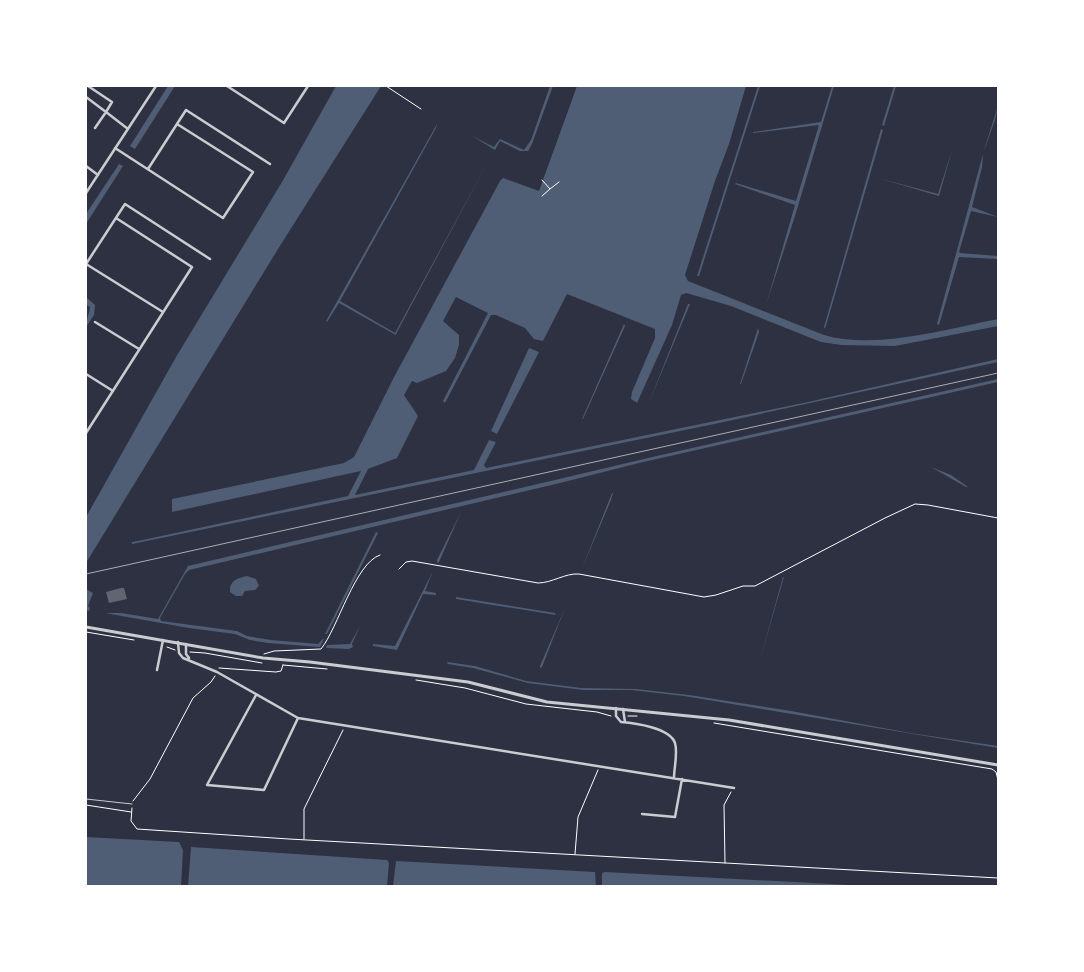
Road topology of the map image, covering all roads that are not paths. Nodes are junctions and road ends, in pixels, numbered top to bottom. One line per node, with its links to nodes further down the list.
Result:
1 (88, 86): 6 (street)
2 (156, 86): 9 (street)
3 (227, 86): 4 (street)
4 (308, 86)
5 (86, 97): 6 (street)
6 (106, 112): 8 (street); 9 (street)
7 (177, 124): 11 (street); 13 (street); 13 (street)
8 (95, 128)
9 (128, 129): 10 (street)
10 (115, 148): 13 (street); 14 (street)
11 (270, 164)
12 (86, 166): 14 (street)
13 (148, 169)
14 (98, 175): 15 (street)
15 (86, 193)
16 (116, 218): 17 (street); 18 (street); 19 (street)
17 (210, 260)
18 (86, 264): 19 (street)
19 (163, 312): 21 (street)
20 (95, 322): 21 (street)
21 (139, 349): 23 (street)
22 (86, 374): 23 (street)
23 (113, 391): 24 (street)
24 (86, 433)
25 (86, 627): 26 (street)
26 (163, 640): 27 (street); 30 (street)
27 (178, 642): 28 (street); 29 (street)
28 (186, 644): 29 (street); 32 (street)
29 (189, 659): 31 (street)
30 (157, 670)
31 (256, 694): 34 (street); 34 (street)
32 (616, 708): 33 (street); 35 (street)
33 (623, 709): 35 (street); 36 (street)
34 (298, 718): 37 (street)
35 (626, 722): 37 (street)
36 (998, 765)
37 (674, 778): 38 (street)
38 (682, 779): 39 (street); 42 (street)
39 (733, 788)
40 (86, 799): 41 (lane)
41 (132, 804)
42 (642, 814)

